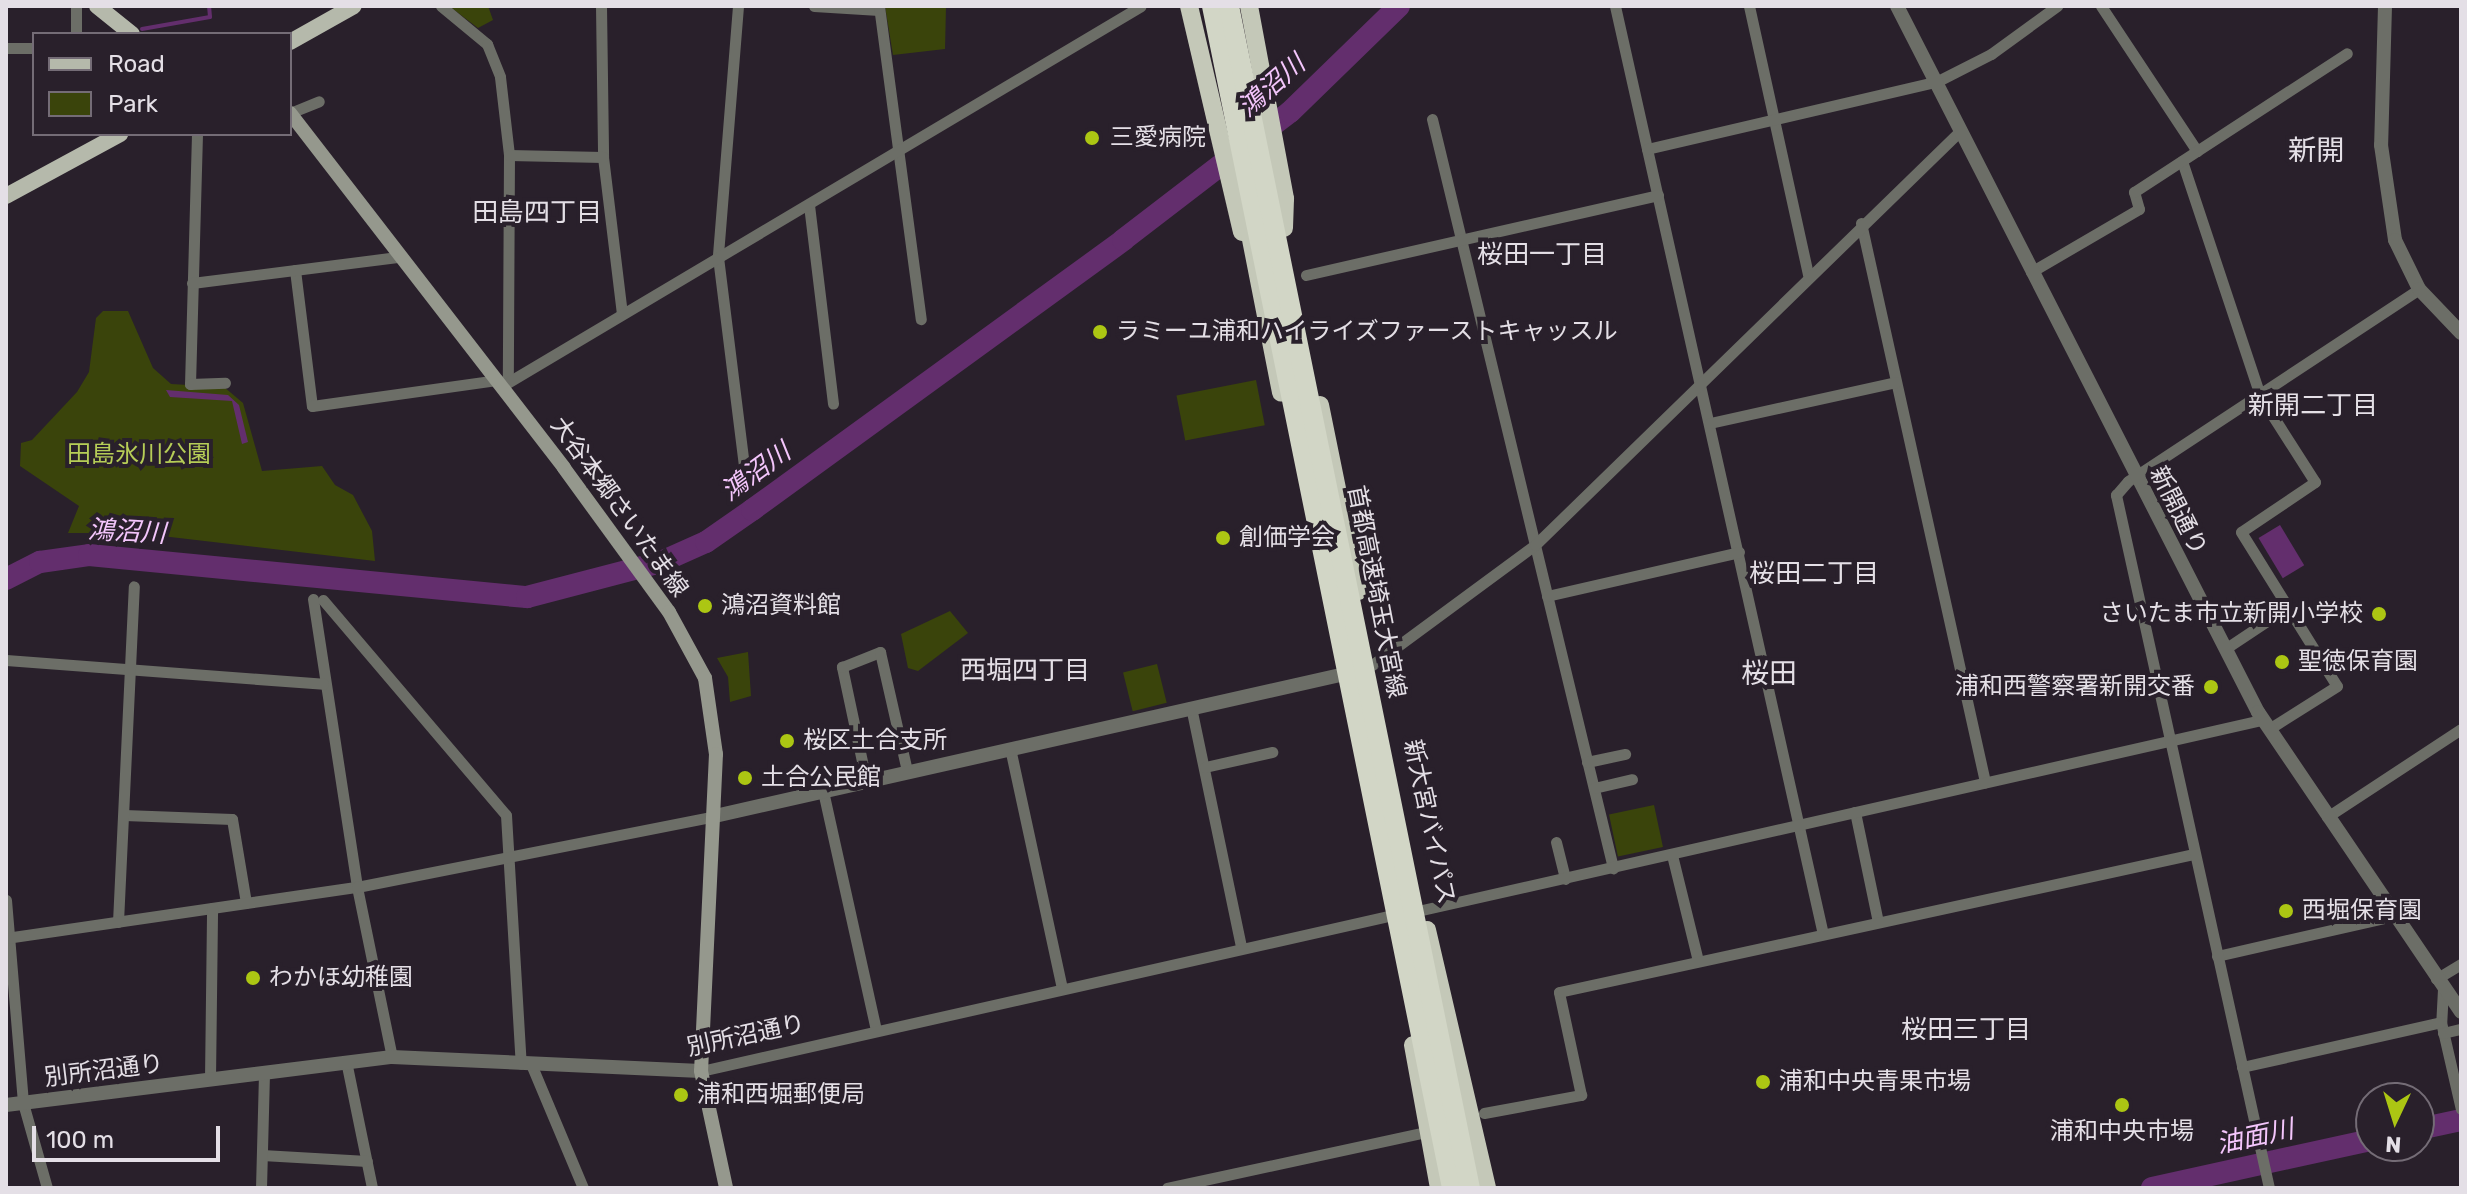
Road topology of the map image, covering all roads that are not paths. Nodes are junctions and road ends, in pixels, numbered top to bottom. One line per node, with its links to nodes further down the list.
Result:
1 (76, 6): 21 (street)
2 (97, 6): 22 (main road)
3 (354, 6): 23 (main road)
4 (441, 6): 41 (street)
5 (601, 6): 42 (street)
6 (738, 6): 50 (street)
7 (814, 6): 20 (street)
8 (1141, 6): 39 (street)
9 (1189, 6): 37 (highway)
10 (1205, 6): 37 (highway)
11 (1212, 6): 149 (highway, 首都高速埼玉大宮線)
12 (1232, 6): 29 (highway, 新大宮バイパス); 150 (highway, 首都高速埼玉大宮線)
13 (1249, 6): 29 (highway, 新大宮バイパス)
14 (1615, 6): 38 (street)
15 (1749, 6): 33 (street)
16 (1897, 6): 27 (street, 新開通り)
17 (2057, 6): 27 (street)
18 (2101, 6): 40 (street)
19 (2385, 6): 56 (street)
20 (879, 8): 39 (street)
21 (76, 32)
22 (130, 32)
23 (292, 41)
24 (6, 48): 25 (street)
25 (32, 48)
26 (2347, 53): 40 (street)
27 (1936, 82): 33 (street); 34 (street, 新開通り)
28 (319, 101): 30 (street)
29 (1262, 110): 76 (highway, 新大宮バイパス)
30 (292, 112)
31 (292, 116): 49 (main road, 大谷本郷さいたま線)
32 (1432, 119): 48 (street)
33 (1774, 120): 38 (street); 54 (street)
34 (1961, 130): 47 (street); 52 (street, 新開通り)
35 (116, 136): 45 (main road)
36 (197, 136): 55 (street)
37 (1224, 136): 78 (highway)
38 (1647, 149): 44 (street)
39 (901, 150): 46 (street); 58 (street)
40 (2197, 151): 43 (street)
41 (509, 155): 42 (street); 61 (street)
42 (603, 157): 57 (street)
43 (2182, 161): 52 (street); 64 (street)
44 (1658, 195): 48 (street); 60 (street)
45 (6, 196)
46 (809, 205): 50 (street); 65 (street)
47 (1861, 223): 54 (street); 62 (street)
48 (1461, 240): 53 (street); 69 (street)
49 (399, 257): 51 (street); 61 (main road, 大谷本郷さいたま線)
50 (718, 257): 57 (street); 67 (street)
51 (295, 270): 55 (street); 61 (street)
52 (2031, 272): 68 (street, 新開通り)
53 (1306, 275)
54 (1808, 275): 60 (street)
55 (192, 283): 63 (street)
56 (2419, 289): 59 (street); 64 (street)
57 (622, 314): 61 (street)
58 (921, 319)
59 (2461, 333)
60 (1701, 381): 66 (street); 69 (street)
61 (503, 382): 97 (main road, 大谷本郷さいたま線)
62 (1896, 382): 66 (street); 92 (street)
63 (225, 383)
64 (2260, 396): 68 (street); 73 (street)
65 (833, 404)
66 (1710, 423): 70 (street)
67 (745, 474)
68 (2135, 476): 74 (street, 新開通り); 83 (street)
69 (1535, 545): 72 (street); 76 (street)
70 (1739, 552): 72 (street); 99 (street)
71 (134, 586): 77 (street)
72 (1547, 596): 87 (street)
73 (2288, 607): 74 (street); 81 (street)
74 (2225, 649): 81 (street, 新開通り)
75 (6, 660): 77 (street)
76 (1372, 665): 110 (highway, 新大宮バイパス)
77 (131, 669): 79 (street); 96 (street)
78 (1340, 675): 80 (street); 111 (highway)
79 (323, 684): 103 (street); 106 (street)
80 (1191, 707): 84 (street); 88 (street)
81 (2266, 724): 83 (street); 98 (street, 新開通り)
82 (2461, 729): 98 (street)
83 (2168, 740): 92 (street); 101 (street)
84 (1010, 748): 89 (street); 123 (street)
85 (1272, 752): 88 (street)
86 (1625, 754): 87 (street)
87 (1587, 762): 93 (street)
88 (1205, 767): 117 (street)
89 (907, 771): 91 (street); 91 (street)
90 (1632, 779): 93 (street)
91 (866, 780): 94 (street)
92 (1985, 782): 95 (street)
93 (1594, 788): 104 (street)
94 (823, 791): 97 (street); 127 (street)
95 (1855, 812): 99 (street); 114 (street)
96 (124, 815): 108 (street); 113 (street)
97 (715, 816): 103 (street); 132 (main road, 大谷本郷さいたま線)
98 (2327, 817): 112 (street, 新開通り)
99 (1800, 825): 102 (street); 115 (street)
100 (1556, 842): 105 (street)
101 (2194, 854): 114 (street); 118 (street)
102 (1672, 855): 104 (street); 119 (street)
103 (508, 857): 106 (street); 130 (street)
104 (1613, 868): 105 (street)
105 (1565, 879): 110 (street)
106 (357, 887): 108 (street); 128 (street)
107 (6, 900): 116 (street)
108 (246, 903): 109 (street)
109 (212, 908): 113 (street); 134 (street)
110 (1422, 910): 151 (highway, 新大宮バイパス)
111 (1388, 916): 117 (street, 別所沼通り); 139 (highway)
112 (2393, 916): 118 (street); 122 (street, 新開通り)
113 (118, 922): 116 (street)
114 (1878, 922): 115 (street)
115 (1823, 934): 119 (street)
116 (7, 938): 121 (street)
117 (1241, 946): 123 (street, 別所沼通り)
118 (2217, 956): 131 (street)
119 (1698, 961): 138 (street)
120 (2461, 964): 122 (street)
121 (9, 980): 135 (street)
122 (2440, 984): 124 (street, 新開通り); 125 (street)
123 (1062, 988): 127 (street, 別所沼通り)
124 (2461, 1012)
125 (2442, 1028): 126 (street); 131 (street); 137 (street)
126 (2461, 1029)
127 (876, 1030): 132 (street, 別所沼通り)
128 (392, 1057): 129 (street, 別所沼通り); 130 (street, 別所沼通り)
129 (346, 1061): 133 (street, 別所沼通り); 141 (street)
130 (526, 1064): 132 (street, 別所沼通り); 145 (street)
131 (2242, 1067): 152 (street)
132 (701, 1071): 146 (main road, 大谷本郷さいたま線)
133 (264, 1074): 134 (street, 別所沼通り); 140 (street)
134 (210, 1079): 135 (street, 別所沼通り)
135 (23, 1103): 136 (street, 別所沼通り); 142 (street)
136 (6, 1105)
137 (2461, 1109)
138 (1484, 1113)
139 (1430, 1131): 147 (street); 148 (highway)
140 (262, 1155): 141 (street); 143 (street)
141 (367, 1161): 144 (street)
142 (47, 1188)
143 (261, 1188)
144 (372, 1188)
145 (583, 1188)
146 (726, 1188)
147 (1167, 1188)
148 (1439, 1188)
149 (1452, 1188)
150 (1470, 1188)
151 (1487, 1188)
152 (2269, 1188)

